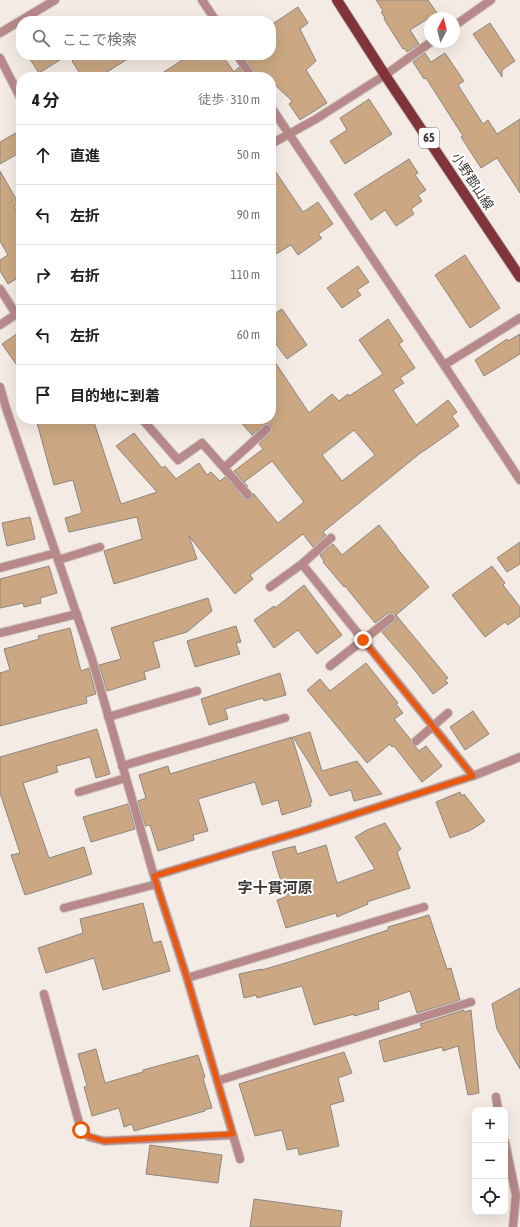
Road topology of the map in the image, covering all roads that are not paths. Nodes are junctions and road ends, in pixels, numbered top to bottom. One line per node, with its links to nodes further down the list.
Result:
1 (55, 0): 5 (street)
2 (202, 0): 6 (street)
3 (337, 0): 14 (main road, 小野郡山線 / 65)
4 (490, 0): 7 (street)
5 (28, 16)
6 (213, 16)
7 (460, 22)
8 (16, 23): 9 (street)
9 (0, 33)
10 (424, 47): 14 (street)
11 (0, 58): 15 (street)
12 (241, 60): 13 (street)
13 (249, 72)
14 (386, 75): 17 (street); 19 (main road, 小野郡山線 / 65)
15 (16, 89)
16 (276, 115): 17 (street)
17 (288, 134): 18 (street); 25 (street)
18 (276, 141)
19 (520, 277)
20 (0, 289): 21 (street)
21 (16, 309)
22 (16, 313): 24 (street)
23 (520, 318): 25 (street)
24 (0, 325)
25 (444, 365): 31 (street)
26 (0, 387): 27 (street)
27 (3, 408): 35 (street)
28 (146, 424): 30 (street)
29 (267, 429): 30 (street)
30 (224, 468): 32 (street)
31 (520, 480)
32 (248, 495)
33 (332, 538): 36 (street)
34 (100, 547): 35 (street)
35 (57, 557): 37 (street); 39 (street)
36 (302, 564): 38 (street); 42 (street)
37 (0, 568)
38 (270, 587)
39 (77, 614): 41 (street); 46 (street)
40 (391, 618): 42 (street)
41 (0, 633)
42 (363, 640): 43 (street); 48 (street)
43 (330, 666)
44 (197, 691): 46 (street)
45 (448, 713): 48 (street)
46 (108, 717): 51 (street)
47 (285, 718): 51 (street)
48 (433, 727): 49 (street); 52 (street)
49 (416, 741)
50 (520, 757): 52 (street)
51 (122, 766): 53 (street)
52 (473, 776): 55 (street)
53 (126, 778): 54 (street); 55 (street)
54 (79, 792)
55 (154, 876): 56 (street)
56 (157, 884): 58 (street); 59 (street)
57 (424, 907): 59 (street)
58 (64, 908)
59 (187, 978): 62 (street)
60 (44, 994): 65 (street)
61 (470, 1002): 62 (street)
62 (217, 1081): 65 (street)
63 (496, 1097): 64 (street)
64 (498, 1107)
65 (233, 1134): 67 (street)
66 (505, 1143): 68 (street)
67 (240, 1159)
68 (513, 1227)

